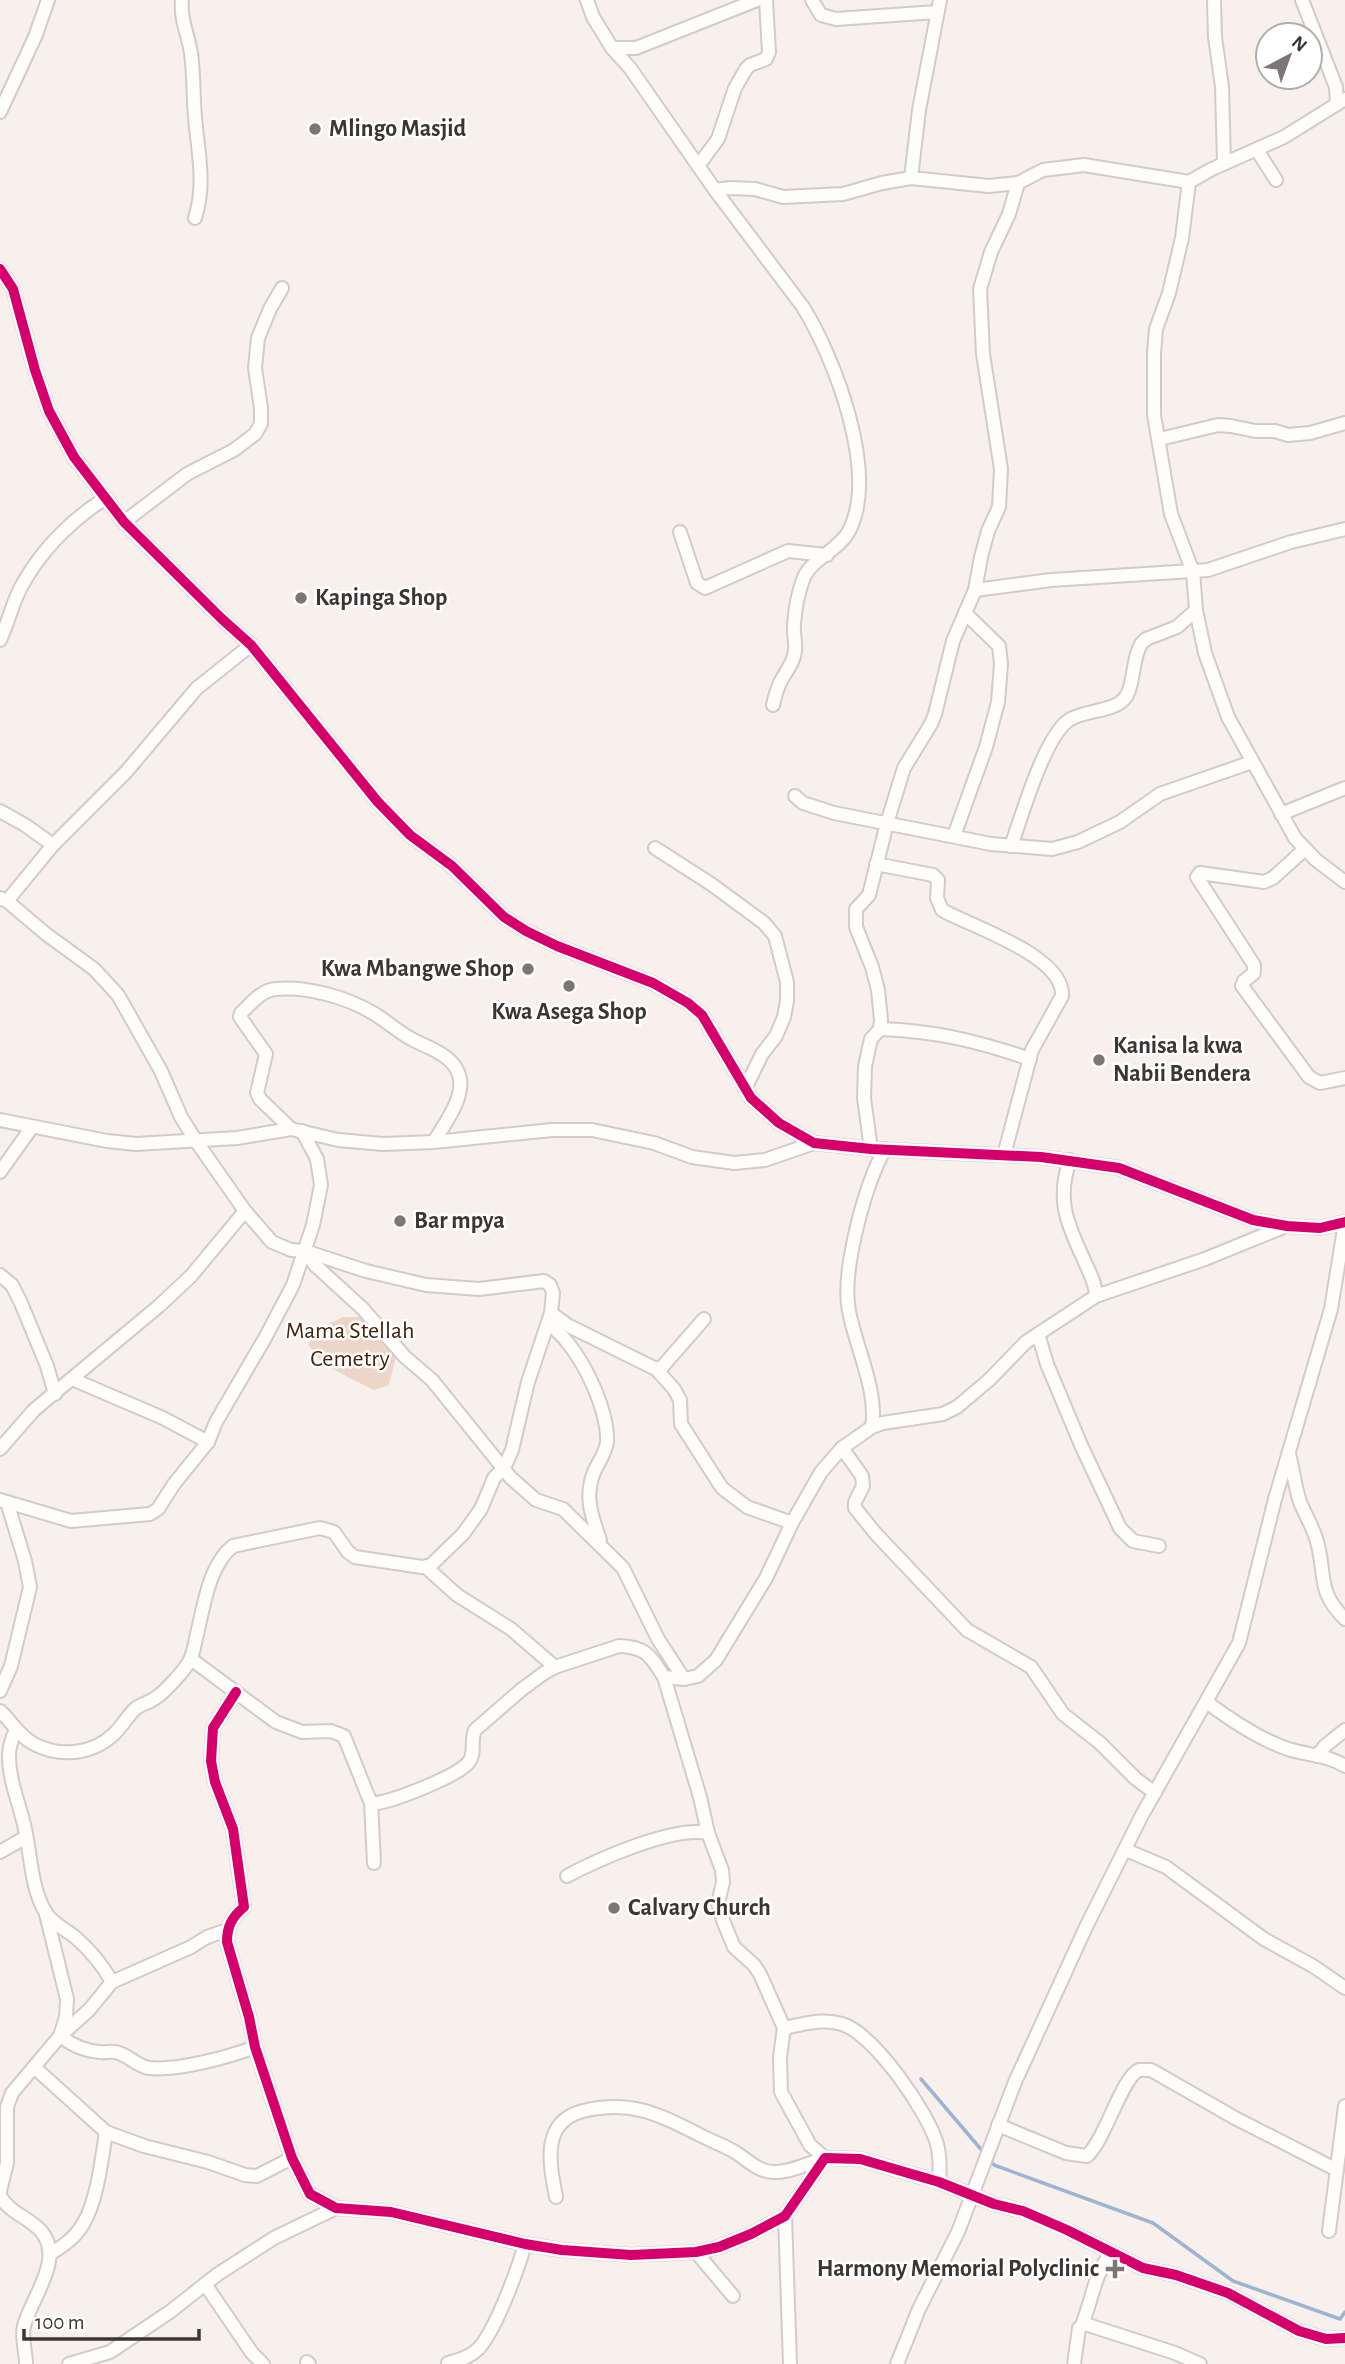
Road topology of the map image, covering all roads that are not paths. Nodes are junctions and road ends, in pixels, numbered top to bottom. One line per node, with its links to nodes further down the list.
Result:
1 (48, 0): 12 (street)
2 (182, 0): 21 (street)
3 (587, 0): 10 (street)
4 (757, 0): 10 (street)
5 (766, 0): 15 (street)
6 (812, 0): 9 (street)
7 (1214, 0): 14 (street)
8 (1302, 0): 11 (street)
9 (939, 6): 16 (street)
10 (612, 48): 15 (street)
11 (1341, 101): 13 (street)
12 (0, 112)
13 (1257, 150): 14 (street); 17 (street)
14 (1224, 163): 19 (street)
15 (698, 166): 20 (street)
16 (911, 178): 18 (street); 20 (street)
17 (1276, 180)
18 (1018, 183): 19 (street); 32 (street)
19 (1189, 183): 25 (street)
20 (715, 190): 30 (street)
21 (195, 219)
22 (0, 269): 26 (street)
23 (282, 288): 27 (street)
24 (1345, 423): 25 (street)
25 (1160, 439): 31 (street)
26 (104, 499): 27 (street); 35 (street)
27 (124, 522): 36 (street)
28 (1345, 529): 31 (street)
29 (680, 532): 30 (street)
30 (827, 555): 37 (street)
31 (1193, 572): 32 (street); 33 (street)
32 (975, 590): 34 (street)
33 (1196, 611): 38 (street); 46 (street)
34 (965, 613): 43 (street); 44 (street)
35 (0, 640)
36 (251, 645): 45 (street); 55 (street)
37 (773, 705)
38 (1252, 762): 42 (street); 46 (street)
39 (1345, 788): 42 (street)
40 (794, 796): 43 (street)
41 (0, 811): 45 (street)
42 (1281, 814): 48 (street)
43 (887, 823): 44 (street); 49 (street)
44 (954, 836): 46 (street)
45 (53, 845): 51 (street)
46 (1011, 846)
47 (654, 848): 55 (street)
48 (1305, 849): 50 (street); 54 (street)
49 (876, 864): 52 (street); 53 (street)
50 (1345, 882)
51 (4, 899): 59 (street)
52 (880, 1030): 53 (street); 62 (street)
53 (1030, 1059): 64 (street)
54 (1345, 1078)
55 (745, 1089): 61 (street)
56 (0, 1120): 57 (street)
57 (32, 1127): 59 (street); 66 (street)
58 (297, 1130): 59 (street); 60 (street); 60 (street); 70 (street)
59 (196, 1140): 67 (street)
60 (434, 1142): 61 (street)
61 (814, 1143): 62 (street)
62 (871, 1149): 63 (street)
63 (885, 1149): 64 (street); 81 (street)
64 (1004, 1155): 65 (street)
65 (1070, 1160): 69 (street); 72 (street)
66 (0, 1172)
67 (245, 1211): 70 (street); 79 (street)
68 (1345, 1223): 69 (street); 73 (street)
69 (1287, 1226): 72 (street)
70 (304, 1251): 75 (street); 82 (street); 86 (street)
71 (0, 1275): 80 (street)
72 (1096, 1296): 77 (street)
73 (1331, 1309): 74 (street); 85 (street)
74 (1345, 1314)
75 (550, 1319): 78 (street); 86 (street); 90 (street)
76 (704, 1319): 78 (street)
77 (1038, 1334): 81 (street); 89 (street)
78 (656, 1369): 88 (street)
79 (72, 1379): 80 (street); 82 (street)
80 (55, 1394): 84 (street)
81 (872, 1427): 83 (street)
82 (208, 1442): 87 (street)
83 (842, 1448): 88 (street); 105 (street)
84 (0, 1449)
85 (1289, 1453): 92 (street); 99 (street)
86 (504, 1468): 90 (street); 91 (street)
87 (3, 1501): 97 (street)
88 (792, 1523): 96 (street)
89 (1158, 1546)
90 (603, 1547): 96 (street)
91 (427, 1568): 93 (street); 94 (street)
92 (1345, 1619)
93 (191, 1659): 98 (street); 101 (street)
94 (555, 1667): 95 (street); 106 (street)
95 (664, 1677): 96 (street); 107 (street)
96 (684, 1679)
97 (0, 1691)
98 (236, 1692): 106 (street); 114 (street)
99 (1208, 1703): 103 (street); 105 (street)
100 (0, 1711): 101 (street)
101 (16, 1730): 108 (street)
102 (1345, 1730): 103 (street)
103 (1317, 1756): 104 (street)
104 (1345, 1766)
105 (1155, 1793): 109 (street)
106 (371, 1802): 111 (street)
107 (708, 1833): 112 (street); 117 (street)
108 (26, 1837): 110 (street); 113 (street)
109 (1126, 1850): 116 (street); 123 (street)
110 (0, 1852)
111 (374, 1863)
112 (567, 1876)
113 (45, 1912): 115 (street); 118 (street)
114 (227, 1930): 115 (street); 119 (street)
115 (113, 1982): 118 (street)
116 (1345, 1988)
117 (784, 2028): 126 (street); 128 (street)
118 (60, 2036): 119 (street); 120 (street)
119 (255, 2047): 125 (street)
120 (34, 2067): 121 (street); 124 (street)
121 (5, 2098): 129 (street)
122 (1345, 2106): 127 (street)
123 (998, 2125): 127 (street); 130 (street)
124 (106, 2132): 125 (street); 138 (street)
125 (292, 2158): 132 (street)
126 (825, 2158): 128 (street); 131 (street); 133 (street)
127 (1337, 2170): 134 (street)
128 (939, 2182): 130 (street)
129 (0, 2194): 138 (street)
130 (973, 2196): 137 (street); 148 (street)
131 (556, 2197)
132 (336, 2208): 135 (street); 139 (street)
133 (785, 2216): 136 (street); 147 (street)
134 (1329, 2231)
135 (525, 2244): 136 (street); 143 (street)
136 (696, 2252): 140 (street)
137 (1111, 2253): 141 (street); 142 (street)
138 (50, 2254): 144 (street)
139 (205, 2284): 145 (street); 146 (street)
140 (733, 2296)
141 (1082, 2325): 149 (street); 150 (street)
142 (1345, 2338)
143 (448, 2363)
144 (26, 2364)
145 (69, 2364)
146 (263, 2364)
147 (790, 2364)
148 (897, 2364)
149 (1074, 2364)
150 (1200, 2364)

